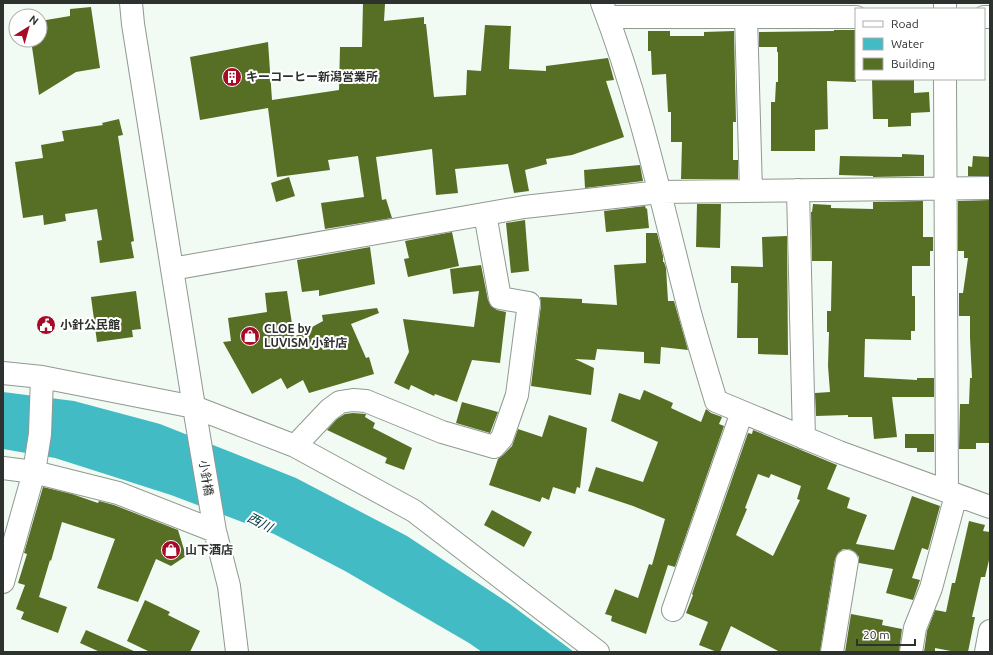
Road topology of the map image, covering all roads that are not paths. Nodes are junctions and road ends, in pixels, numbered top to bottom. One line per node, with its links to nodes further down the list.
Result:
1 (131, 3): 13 (street, 小針橋)
2 (605, 10): 3 (street); 11 (street)
3 (722, 10): 4 (street)
4 (746, 17): 5 (street); 10 (street)
5 (855, 17)
6 (945, 80): 7 (street)
7 (946, 188): 8 (street); 9 (street); 22 (street)
8 (990, 188)
9 (798, 190): 10 (street); 18 (street)
10 (751, 191): 11 (street)
11 (660, 192): 12 (street); 17 (street)
12 (486, 214): 13 (street); 19 (street)
13 (172, 269): 16 (street, 小針橋)
14 (3, 373): 15 (street)
15 (41, 383): 16 (street); 21 (street)
16 (194, 407): 19 (street); 24 (street, 小針橋)
17 (742, 412): 18 (street); 27 (street)
18 (804, 438): 22 (street)
19 (295, 446): 30 (street)
20 (3, 468): 21 (street)
21 (34, 472): 24 (street); 26 (street)
22 (952, 493): 23 (street); 32 (street)
23 (990, 507)
24 (214, 528): 29 (street, 小針橋)
25 (847, 561): 31 (street)
26 (3, 582)
27 (673, 610)
28 (990, 631): 33 (street)
29 (237, 652)
30 (598, 652)
31 (832, 652)
32 (911, 652)
33 (986, 652)

